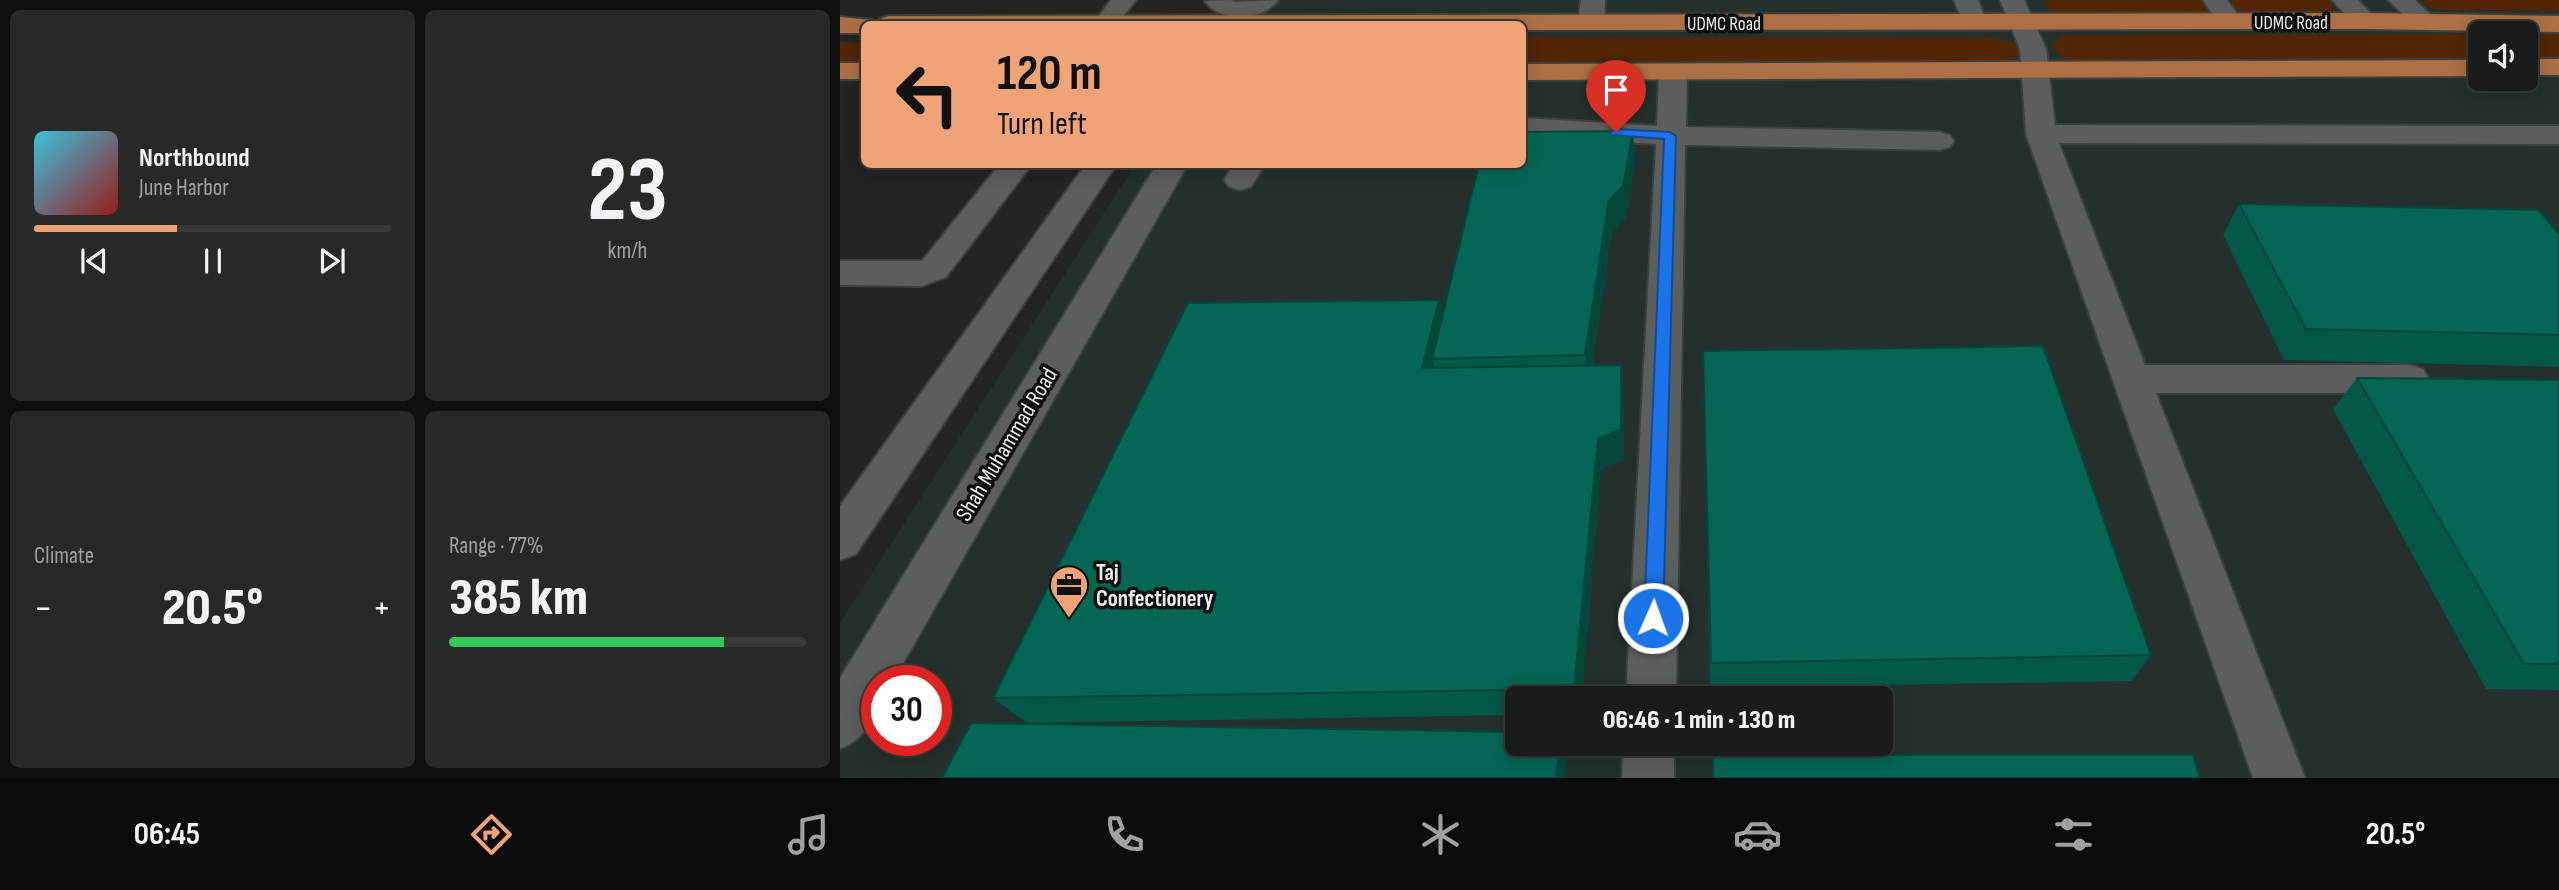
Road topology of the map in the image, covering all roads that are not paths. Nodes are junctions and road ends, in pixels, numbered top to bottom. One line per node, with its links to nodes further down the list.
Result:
1 (1124, 0): 10 (street)
2 (1266, 0): 6 (street); 12 (main road)
3 (2215, 0): 16 (street)
4 (2344, 0): 14 (street)
5 (2400, 0): 15 (street)
6 (1218, 1): 11 (main road)
7 (1970, 11): 8 (main road, UDMC Road); 9 (main road, UDMC Road)
8 (2017, 11): 16 (main road, UDMC Road); 23 (street)
9 (1592, 12): 13 (main road, UDMC Road)
10 (1107, 21)
11 (1202, 21)
12 (1251, 21)
13 (1335, 21)
14 (2365, 21): 15 (main road, UDMC Road); 16 (main road, UDMC Road)
15 (2424, 21): 17 (main road, UDMC Road)
16 (2230, 22)
17 (2559, 24)
18 (840, 25): 19 (main road)
19 (861, 25)
20 (2538, 67): 21 (main road)
21 (2559, 67)
22 (2468, 68): 23 (main road)
23 (2034, 70): 27 (main road); 29 (street)
24 (840, 71): 25 (main road)
25 (861, 71)
26 (1526, 72): 27 (main road)
27 (1673, 73): 30 (street)
28 (1526, 127): 30 (street)
29 (2041, 134): 31 (street); 37 (street)
30 (1670, 136): 32 (street); 40 (street)
31 (2556, 138)
32 (1939, 141)
33 (1014, 168): 36 (street)
34 (1099, 168): 39 (street)
35 (1171, 168): 41 (street, Shah Muhammad Road)
36 (840, 273)
37 (2132, 379): 38 (street); 44 (street)
38 (2440, 382)
39 (840, 541)
40 (1651, 686)
41 (840, 723)
42 (1649, 756): 43 (street)
43 (1648, 778)
44 (2279, 778)

